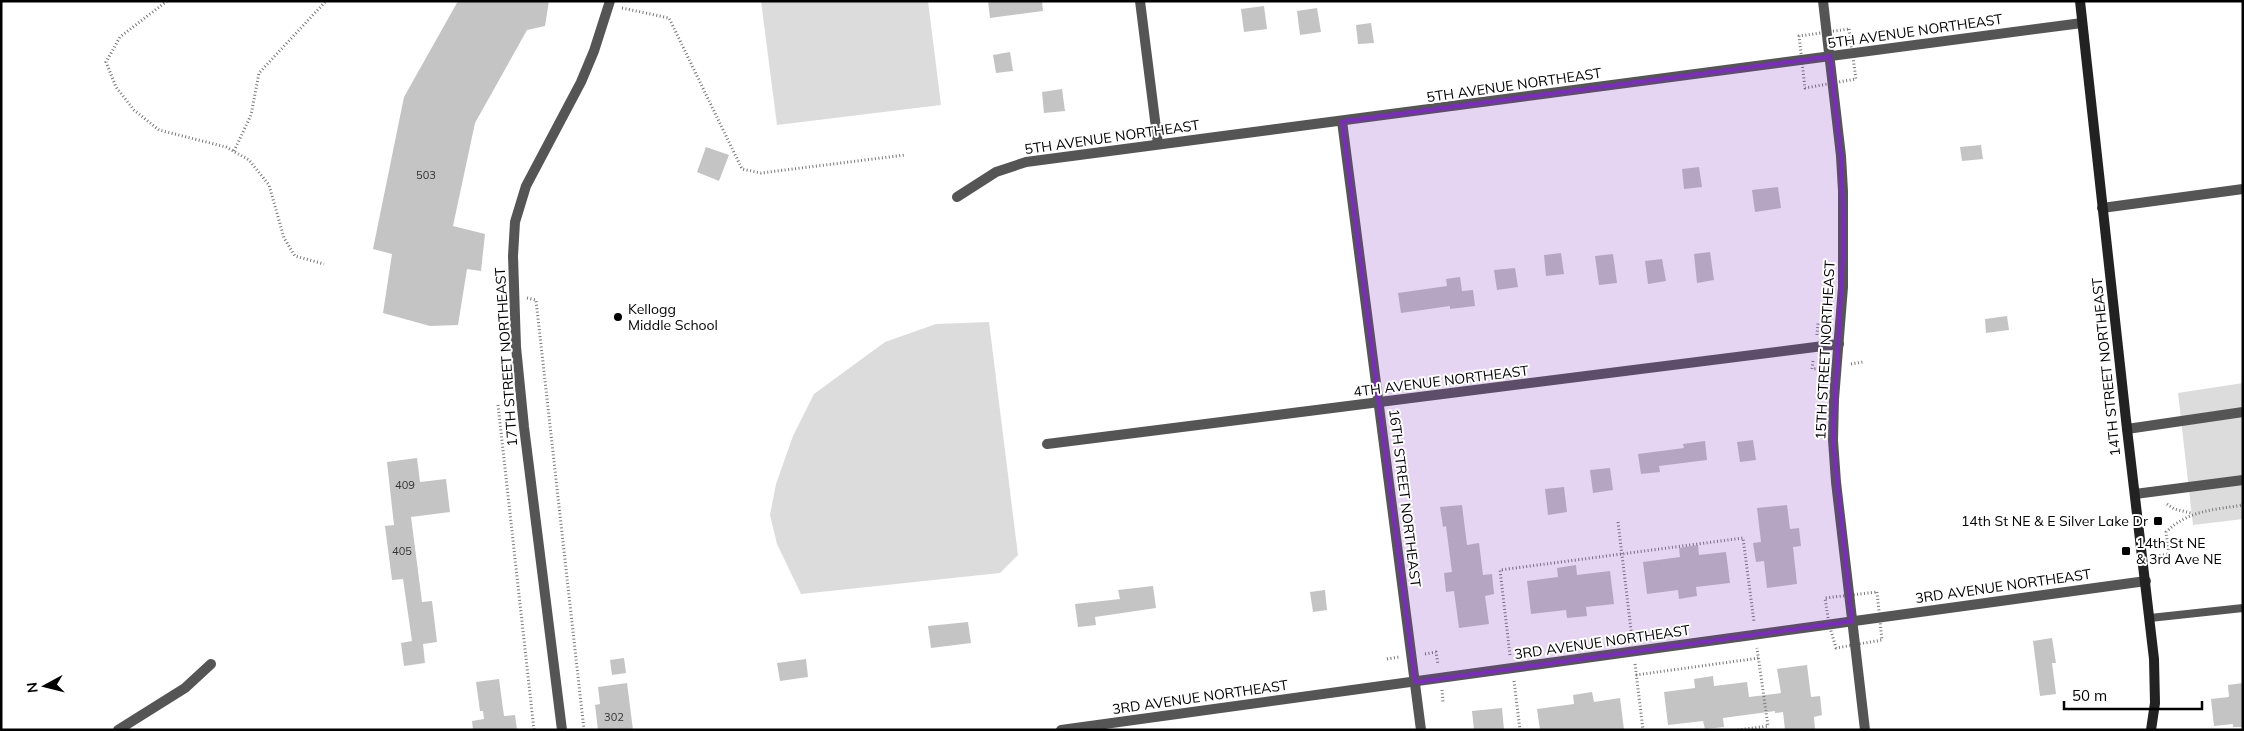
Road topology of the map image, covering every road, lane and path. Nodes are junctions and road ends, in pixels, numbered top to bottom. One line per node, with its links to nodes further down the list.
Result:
1 (167, 1): 11 (path)
2 (326, 1): 11 (path)
3 (1140, 1): 10 (street)
4 (1823, 1): 8 (street, 15TH STREET NORTHEAST)
5 (2080, 1): 7 (main road, 14TH STREET NORTHEAST)
6 (610, 3): 12 (path); 17 (street, 17TH STREET NORTHEAST)
7 (2082, 23): 8 (street, 5TH AVENUE NORTHEAST); 15 (main road, 14TH STREET NORTHEAST)
8 (1830, 56): 9 (street, 5TH AVENUE NORTHEAST); 18 (street, 15TH STREET NORTHEAST)
9 (1342, 121): 10 (street, 5TH AVENUE NORTHEAST); 19 (street, 16TH STREET NORTHEAST)
10 (1158, 144): 14 (street, 5TH AVENUE NORTHEAST)
11 (234, 151): 16 (path)
12 (905, 155)
13 (2243, 189): 15 (street)
14 (957, 197)
15 (2102, 208): 22 (main road, 14TH STREET NORTHEAST)
16 (324, 264)
17 (514, 296): 44 (street, 17TH STREET NORTHEAST); 45 (path)
18 (1839, 344): 19 (street, 4TH AVENUE NORTHEAST); 36 (street, 15TH STREET NORTHEAST)
19 (1378, 403): 23 (street, 4TH AVENUE NORTHEAST); 40 (street, 16TH STREET NORTHEAST)
20 (498, 405): 43 (path)
21 (2243, 412): 22 (street)
22 (2126, 429): 25 (main road, 14TH STREET NORTHEAST)
23 (1047, 444)
24 (2243, 480): 25 (street)
25 (2134, 494): 32 (main road, 14TH STREET NORTHEAST)
26 (2162, 498): 28 (path)
27 (2243, 505): 28 (path)
28 (2192, 514): 31 (path)
29 (1618, 522): 30 (path)
30 (1621, 554): 34 (path); 37 (path); 38 (path)
31 (2169, 554)
32 (2146, 581): 35 (main road, 14TH STREET NORTHEAST); 36 (street, 3RD AVENUE NORTHEAST)
33 (2243, 608): 35 (lane)
34 (1752, 609)
35 (2150, 618): 52 (main road, 14TH STREET NORTHEAST)
36 (1852, 621): 40 (street, 3RD AVENUE NORTHEAST); 51 (street, 15TH STREET NORTHEAST)
37 (1630, 625)
38 (1508, 642)
39 (211, 664): 42 (street)
40 (1414, 682): 46 (street, 3RD AVENUE NORTHEAST); 47 (street, 16TH STREET NORTHEAST)
41 (1515, 692): 48 (path)
42 (118, 730)
43 (534, 730)
44 (562, 730)
45 (584, 730)
46 (1061, 730)
47 (1421, 730)
48 (1520, 730)
49 (1643, 730): 50 (path)
50 (1738, 730)
51 (1865, 730)
52 (2151, 730)

